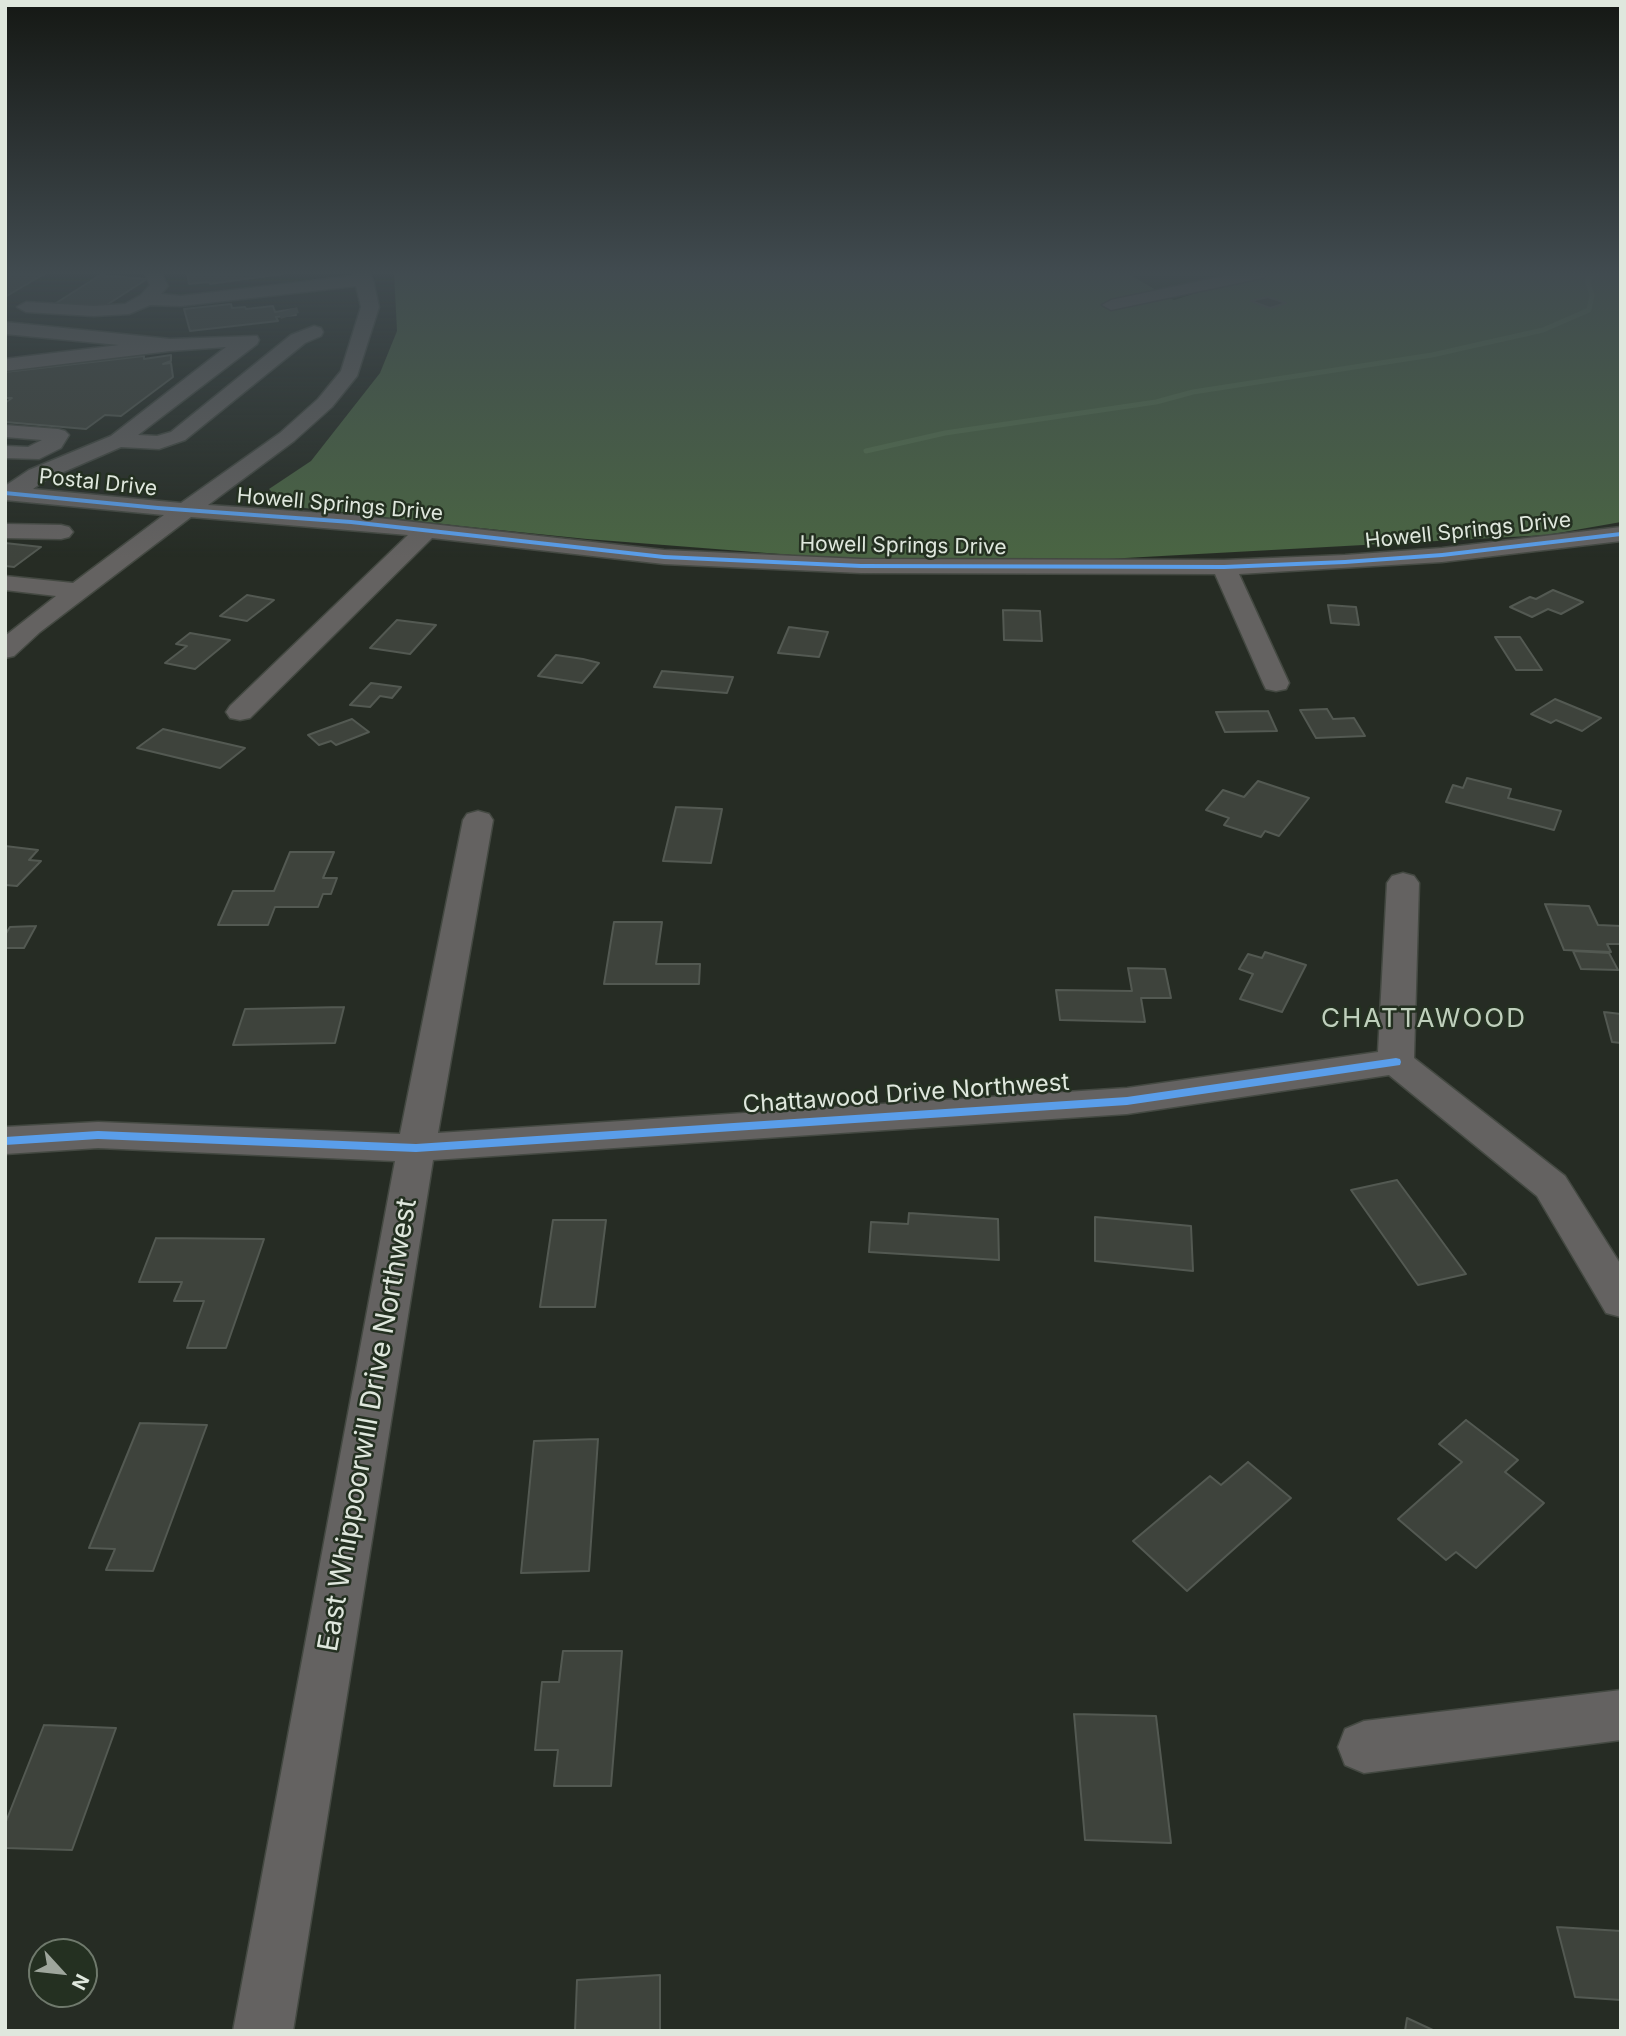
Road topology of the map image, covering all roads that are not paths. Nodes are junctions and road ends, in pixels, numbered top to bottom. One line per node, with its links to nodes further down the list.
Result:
1 (211, 368): 5 (street)
2 (262, 368): 5 (street)
3 (350, 368): 8 (street)
4 (5, 431): 6 (street)
5 (118, 440): 7 (street)
6 (5, 452)
7 (9, 493): 8 (street, Postal Drive)
8 (186, 510): 10 (street, Howell Springs Drive); 15 (street)
9 (5, 531): 11 (street)
10 (426, 531): 13 (street, Howell Springs Drive); 18 (street)
11 (61, 532)
12 (1621, 534): 13 (street, Howell Springs Drive)
13 (1224, 567): 17 (street)
14 (5, 583): 15 (street)
15 (78, 591): 16 (street)
16 (5, 650)
17 (1276, 683)
18 (240, 712)
19 (478, 820): 23 (street, East Whippoorwill Drive Northwest)
20 (1403, 883): 21 (street)
21 (1396, 1062): 23 (street, Chattawood Drive Northwest); 24 (street)
22 (5, 1141): 23 (street, Chattawood Drive Northwest)
23 (416, 1148): 27 (street, East Whippoorwill Drive Northwest)
24 (1621, 1301)
25 (1621, 1715): 26 (street)
26 (1364, 1747)
27 (263, 2031)

